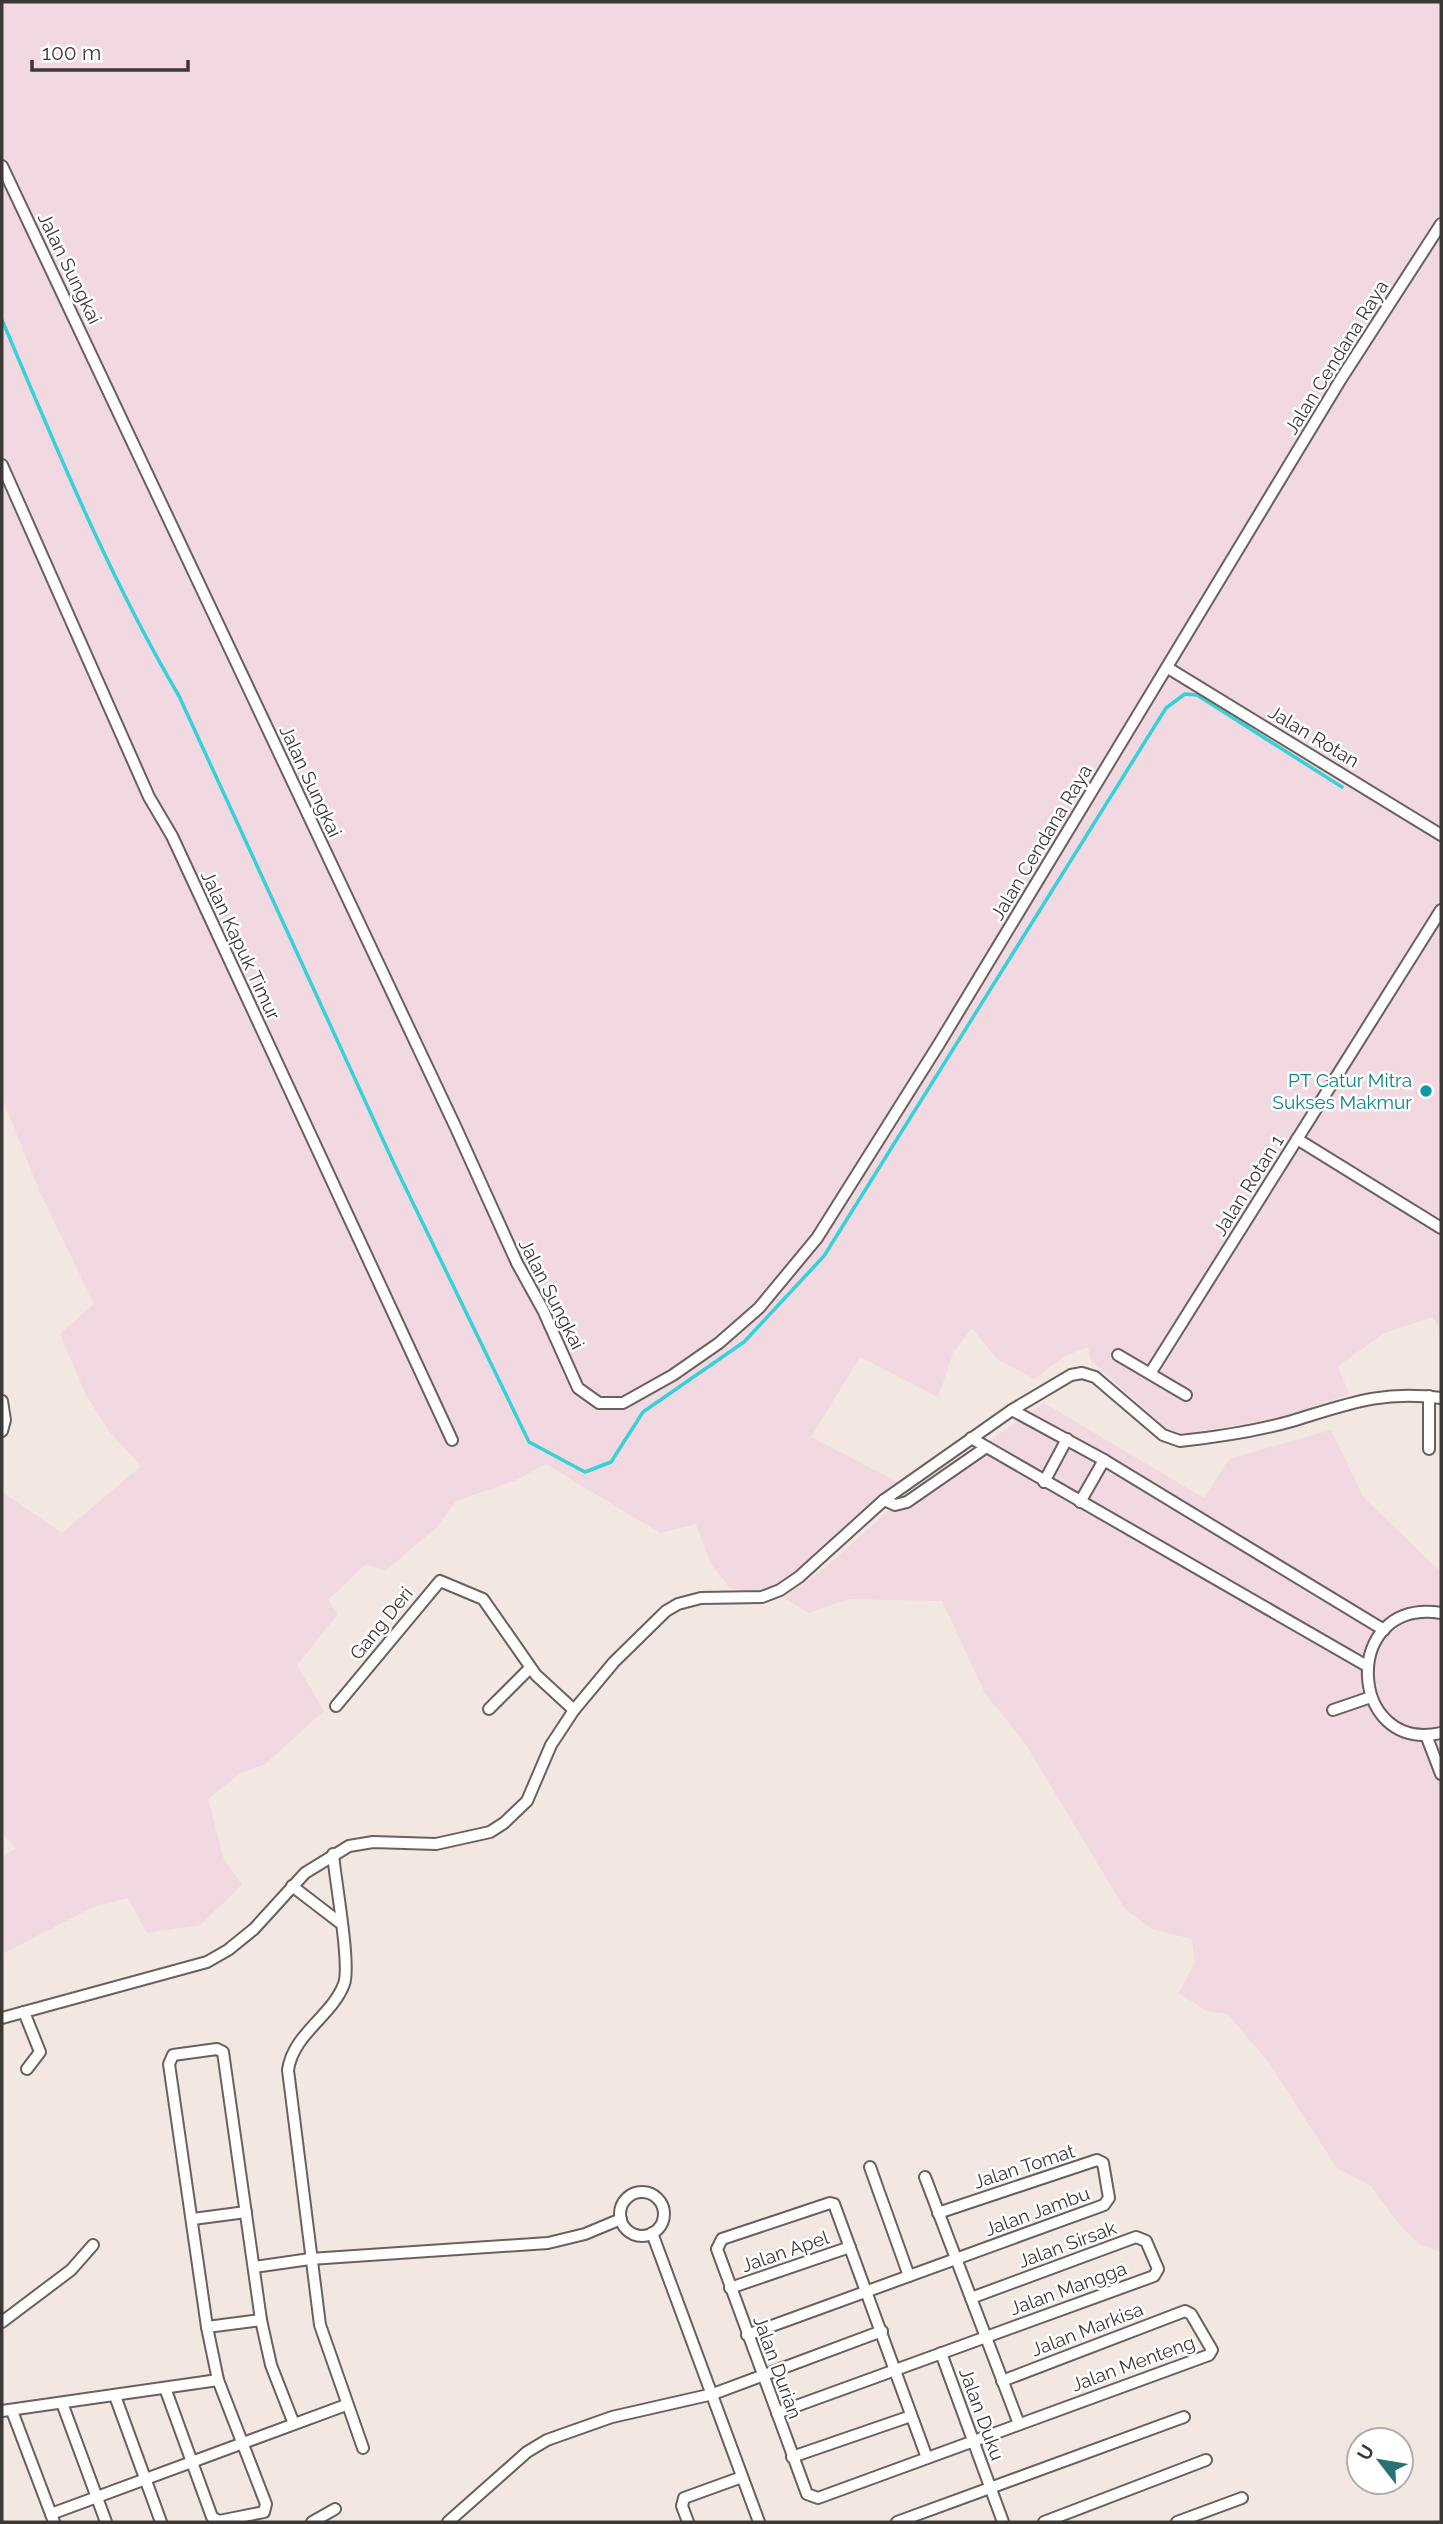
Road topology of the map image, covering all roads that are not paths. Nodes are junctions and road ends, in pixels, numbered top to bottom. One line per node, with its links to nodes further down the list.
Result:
1 (2, 166): 14 (street, Jalan Sungkai)
2 (1441, 224): 4 (street, Jalan Cendana Raya)
3 (2, 465): 19 (street, Jalan Kapuk Timur)
4 (1168, 668): 5 (street, Jalan Rotan); 14 (street, Jalan Cendana Raya)
5 (1441, 835)
6 (1441, 910): 7 (street, Jalan Rotan 1)
7 (1297, 1139): 8 (street); 10 (street, Jalan Rotan 1)
8 (1441, 1228)
9 (1118, 1355): 10 (street)
10 (1151, 1372): 11 (street)
11 (1186, 1395)
12 (1435, 1397): 15 (street); 21 (street)
13 (2, 1401): 16 (street)
14 (599, 1403)
15 (1013, 1410): 17 (street); 18 (street)
16 (2, 1431)
17 (971, 1438): 20 (street); 24 (street)
18 (1067, 1439): 22 (street); 23 (street)
19 (452, 1440)
20 (985, 1448): 23 (street); 24 (street)
21 (1429, 1449)
22 (1104, 1460): 25 (street); 27 (street)
23 (1044, 1482): 25 (street)
24 (884, 1500): 33 (street)
25 (1080, 1502): 28 (street)
26 (1441, 1613): 27 (street)
27 (1384, 1630): 28 (street)
28 (1367, 1667): 30 (street)
29 (530, 1668): 31 (street, Gang Deri); 32 (street); 33 (street, Gang Deri)
30 (1371, 1697): 34 (street); 36 (street)
31 (335, 1706)
32 (489, 1709)
33 (573, 1710): 38 (street)
34 (1333, 1710)
35 (1441, 1733): 36 (street)
36 (1426, 1735): 37 (street)
37 (1441, 1774)
38 (333, 1854): 39 (street); 40 (street)
39 (292, 1886): 40 (street); 41 (street)
40 (340, 1922): 54 (street)
41 (24, 2012): 42 (street); 43 (street)
42 (2, 2018)
43 (27, 2069)
44 (870, 2167): 58 (street)
45 (925, 2177): 48 (street)
46 (1106, 2180): 48 (street, Jalan Tomat); 55 (street, Jalan Jambu)
47 (246, 2212): 49 (street); 49 (street); 56 (street)
48 (938, 2213): 55 (street)
49 (193, 2219): 65 (street)
50 (621, 2219): 51 (street); 51 (street); 54 (street)
51 (652, 2233): 75 (street)
52 (93, 2245): 64 (street)
53 (850, 2247): 59 (street, Jalan Apel); 59 (street, Jalan Durian); 60 (street)
54 (310, 2259): 56 (street); 78 (street)
55 (956, 2259): 58 (street); 61 (street)
56 (254, 2267): 63 (street)
57 (1158, 2269): 61 (street, Jalan Sirsak); 68 (street, Jalan Mangga)
58 (909, 2276): 60 (street)
59 (730, 2288): 67 (street, Jalan Durian)
60 (867, 2291): 66 (street); 67 (street)
61 (971, 2298): 68 (street)
62 (1185, 2311): 73 (street, Jalan Markisa); 84 (street, Jalan Menteng)
63 (261, 2320): 65 (street); 83 (street)
64 (2, 2322)
65 (207, 2327): 72 (street)
66 (882, 2331): 70 (street); 71 (street)
67 (747, 2335): 71 (street, Jalan Durian)
68 (985, 2336): 69 (street, Jalan Mangga); 73 (street)
69 (941, 2353): 70 (street, Jalan Mangga); 85 (street, Jalan Duku)
70 (895, 2370): 80 (street, Jalan Mangga); 81 (street)
71 (764, 2376): 75 (street); 80 (street, Jalan Durian)
72 (218, 2380): 74 (street); 86 (street)
73 (1002, 2381): 84 (street)
74 (165, 2388): 76 (street); 91 (street)
75 (713, 2394): 92 (street); 103 (street)
76 (115, 2396): 77 (street); 93 (street)
77 (62, 2403): 79 (street); 95 (street)
78 (346, 2405): 83 (street); 87 (street)
79 (7, 2411): 98 (street)
80 (777, 2413): 88 (street, Jalan Durian)
81 (911, 2416): 88 (street); 89 (street)
82 (1184, 2417): 94 (street)
83 (294, 2424): 86 (street)
84 (1018, 2424): 85 (street)
85 (973, 2441): 89 (street); 94 (street, Jalan Duku)
86 (242, 2442): 91 (street); 91 (street)
87 (363, 2448)
88 (792, 2457): 89 (street, Jalan Durian)
89 (927, 2458)
90 (1206, 2460): 99 (street)
91 (192, 2462): 93 (street)
92 (742, 2477): 104 (street); 105 (street)
93 (144, 2478): 95 (street); 101 (street)
94 (990, 2488): 106 (street); 107 (street, Jalan Duku)
95 (98, 2497): 98 (street); 100 (street)
96 (1242, 2498): 108 (street)
97 (335, 2509): 102 (street)
98 (52, 2518)
99 (1051, 2521)
100 (106, 2522)
101 (161, 2522)
102 (312, 2522)
103 (448, 2522)
104 (688, 2522)
105 (759, 2522)
106 (897, 2522)
107 (1003, 2522)
108 (1177, 2522)

